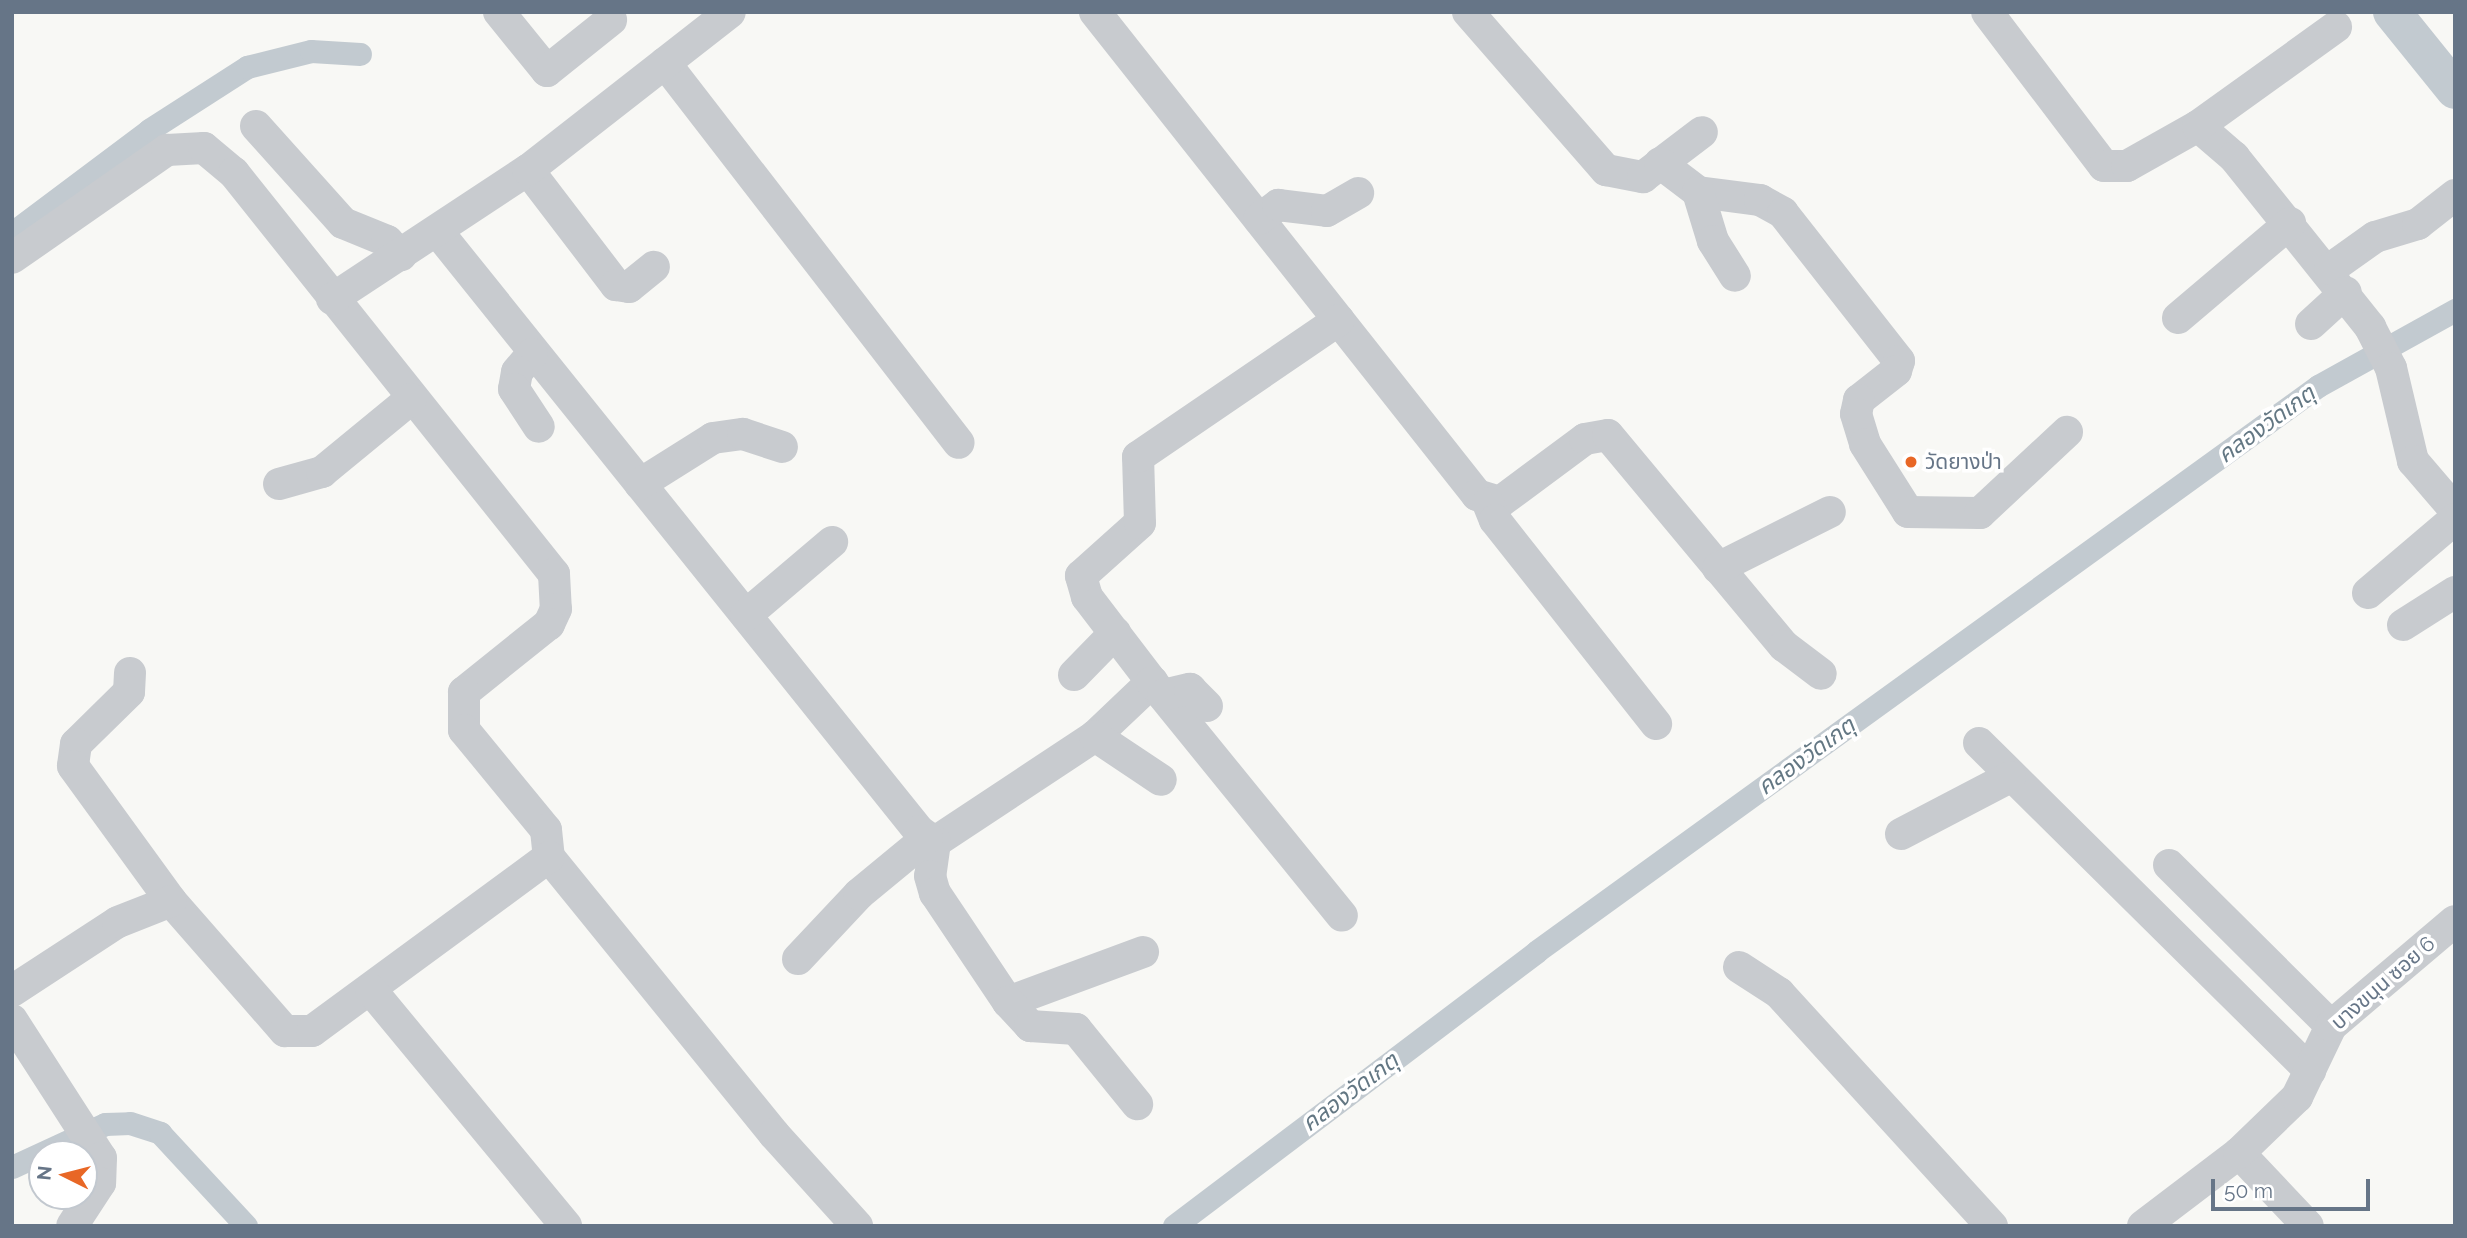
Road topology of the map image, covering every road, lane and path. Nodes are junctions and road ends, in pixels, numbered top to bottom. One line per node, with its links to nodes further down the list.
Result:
1 (499, 12): 6 (street)
2 (730, 12): 8 (street)
3 (1095, 12): 17 (street)
4 (1468, 12): 12 (street)
5 (1987, 12): 10 (street)
6 (611, 20)
7 (2336, 27): 10 (street)
8 (665, 63): 13 (street); 33 (street)
9 (256, 126): 20 (street)
10 (2198, 126): 18 (street)
11 (1702, 132): 12 (street)
12 (1660, 163): 15 (street)
13 (528, 170): 19 (street); 22 (street)
14 (1358, 192): 17 (street)
15 (1698, 192): 23 (street); 32 (street)
16 (2455, 195): 24 (street)
17 (1259, 219): 27 (street)
18 (2290, 223): 24 (street); 26 (street)
19 (438, 232): 20 (street); 29 (street)
20 (401, 255): 25 (street)
21 (12, 258): 25 (street)
22 (654, 267)
23 (1735, 276)
24 (2338, 281): 28 (street); 38 (street)
25 (332, 299): 30 (street)
26 (2178, 318)
27 (1339, 320): 37 (street); 47 (street)
28 (2311, 324)
29 (532, 354): 31 (street); 36 (street)
30 (411, 399): 35 (street); 60 (street)
31 (539, 427)
32 (2067, 432)
33 (959, 443)
34 (782, 447): 36 (street)
35 (279, 484)
36 (640, 484): 45 (street)
37 (1488, 503): 42 (street); 53 (street)
38 (2455, 510)
39 (1830, 512): 42 (street)
40 (2455, 519): 43 (street)
41 (832, 542): 45 (street)
42 (1717, 568): 49 (street)
43 (2368, 593)
44 (2455, 593): 46 (street)
45 (746, 615): 59 (street)
46 (2403, 625)
47 (1115, 633): 50 (street); 51 (street)
48 (130, 673): 62 (street)
49 (1821, 674)
50 (1074, 675)
51 (1157, 688): 52 (street); 54 (street); 63 (street)
52 (1207, 706)
53 (1656, 724)
54 (1095, 736): 57 (street); 59 (street)
55 (1979, 743): 56 (street)
56 (2010, 777): 58 (street); 73 (street)
57 (1161, 780)
58 (1901, 834)
59 (931, 840): 66 (street); 70 (street)
60 (549, 857): 68 (street); 78 (street)
61 (2169, 865): 72 (street)
62 (171, 901): 68 (street); 69 (street)
63 (1342, 916)
64 (2455, 921): 72 (street, บางขนุน ซอย 6)
65 (1143, 952): 70 (street)
66 (799, 959)
67 (1739, 967): 79 (street)
68 (371, 990): 77 (street)
69 (12, 991)
70 (1008, 1002): 74 (street)
71 (12, 1020): 76 (street)
72 (2332, 1026): 73 (street, บางขนุน ซอย 6)
73 (2310, 1071): 75 (street, บางขนุน ซอย 6)
74 (1137, 1104)
75 (2239, 1153): 80 (street, บางขนุน ซอย 6); 81 (street)
76 (72, 1226)
77 (566, 1226)
78 (857, 1226)
79 (1992, 1226)
80 (2143, 1226)
81 (2308, 1226)

